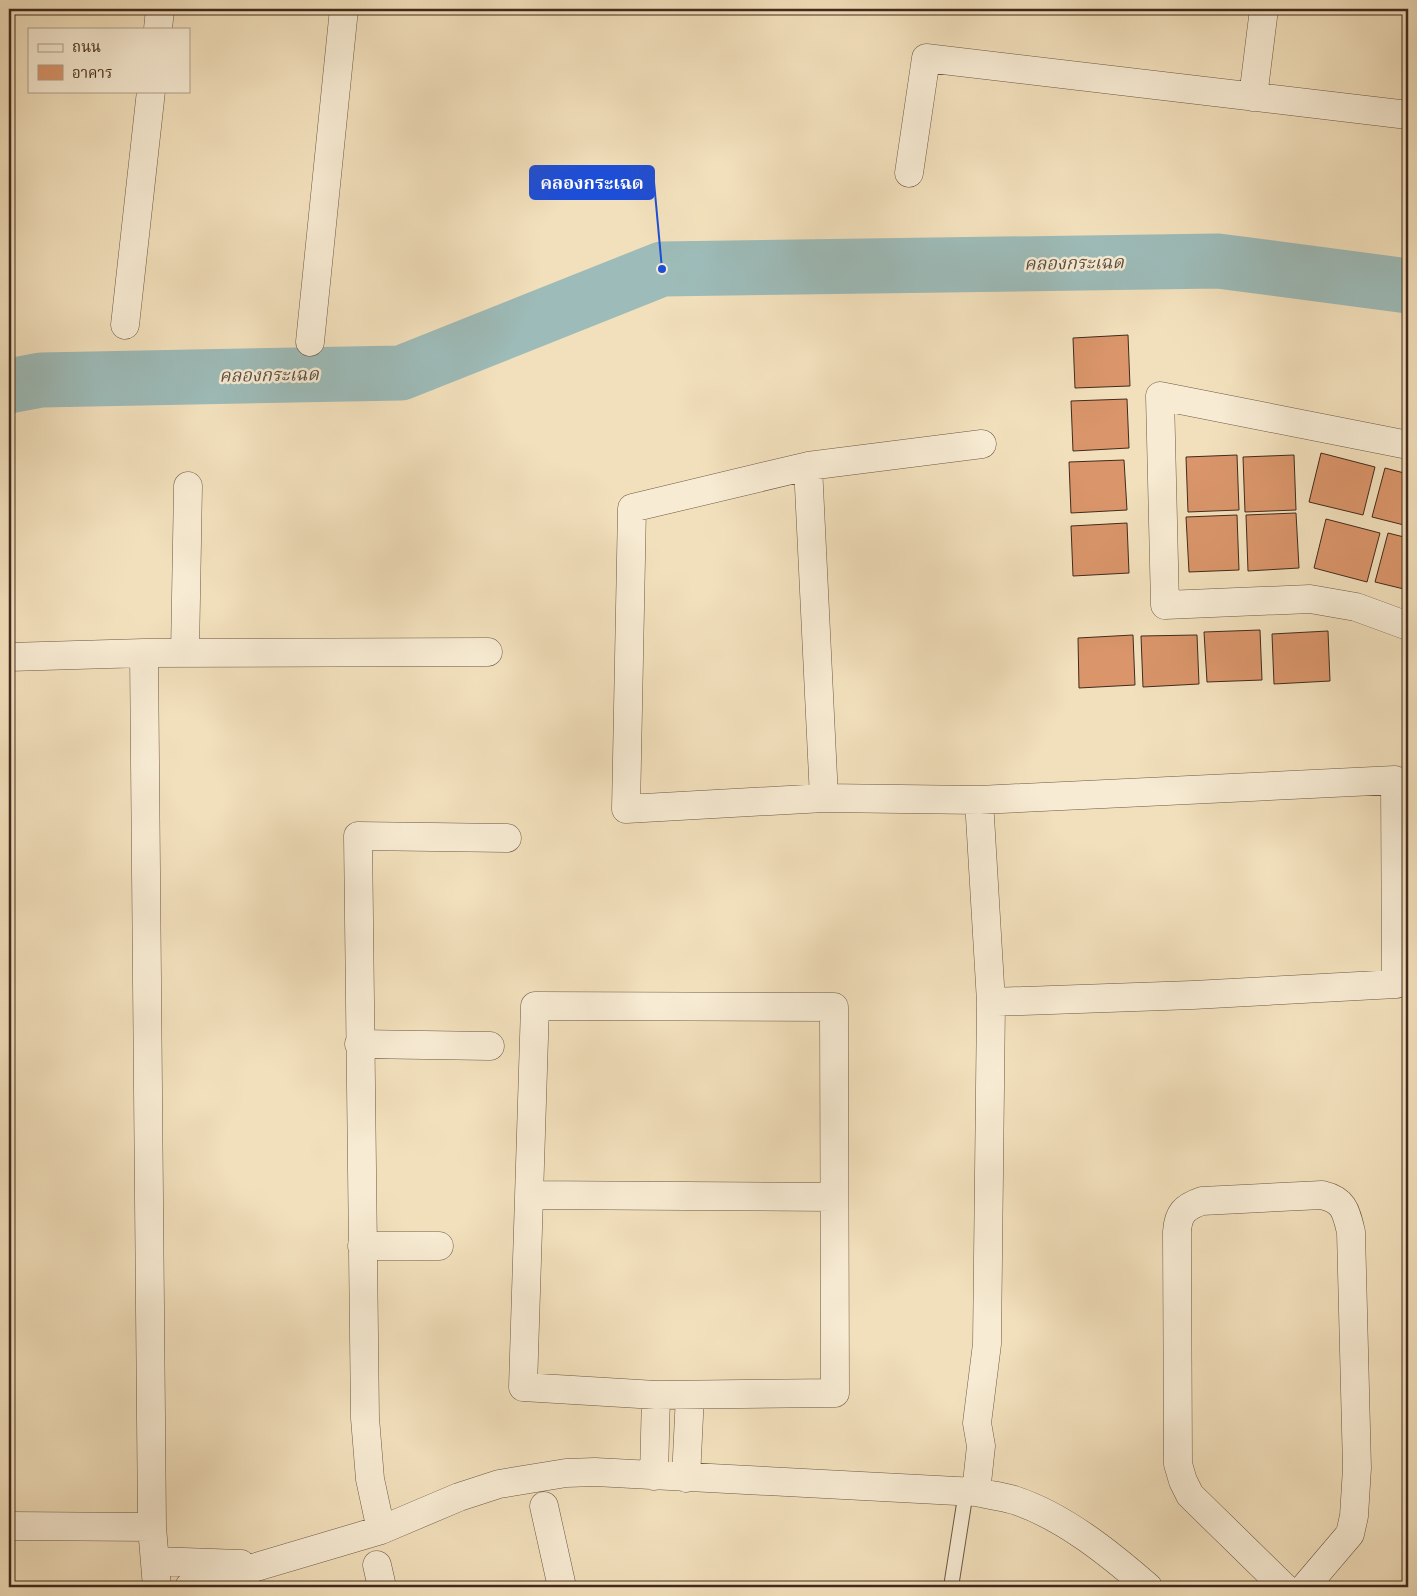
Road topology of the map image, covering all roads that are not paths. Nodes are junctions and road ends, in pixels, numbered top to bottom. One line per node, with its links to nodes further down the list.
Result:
1 (160, 9): 4 (street)
2 (344, 9): 10 (street)
3 (1264, 9): 6 (street)
4 (158, 28)
5 (151, 92): 9 (street)
6 (1253, 96): 7 (street); 8 (street)
7 (1408, 115)
8 (909, 173)
9 (125, 325)
10 (310, 342)
11 (982, 444): 13 (street)
12 (1408, 444): 15 (street)
13 (808, 466): 20 (street); 20 (street)
14 (188, 486): 17 (street)
15 (1408, 626)
16 (488, 652): 17 (street)
17 (186, 653): 18 (street)
18 (144, 654): 19 (street); 37 (street)
19 (9, 657)
20 (824, 798): 21 (street)
21 (979, 800): 23 (street); 23 (street)
22 (507, 838): 24 (street)
23 (991, 1002): 34 (street)
24 (359, 1044): 25 (street); 28 (street)
25 (490, 1046)
26 (529, 1195): 27 (street); 27 (street); 30 (street)
27 (834, 1198): 31 (street)
28 (362, 1246): 29 (street); 38 (street)
29 (439, 1246)
30 (656, 1394): 31 (street); 32 (street)
31 (690, 1394): 33 (street)
32 (654, 1476): 33 (street); 38 (street)
33 (686, 1478): 34 (street)
34 (967, 1491): 43 (lane); 44 (street)
35 (544, 1506): 42 (street)
36 (9, 1526): 37 (street)
37 (152, 1527): 40 (street)
38 (381, 1530): 39 (street)
39 (263, 1565): 40 (street); 41 (street)
40 (156, 1574)
41 (189, 1587)
42 (562, 1587)
43 (951, 1587)
44 (1148, 1587)
45 (1284, 1587): 46 (street)
46 (1305, 1587)

